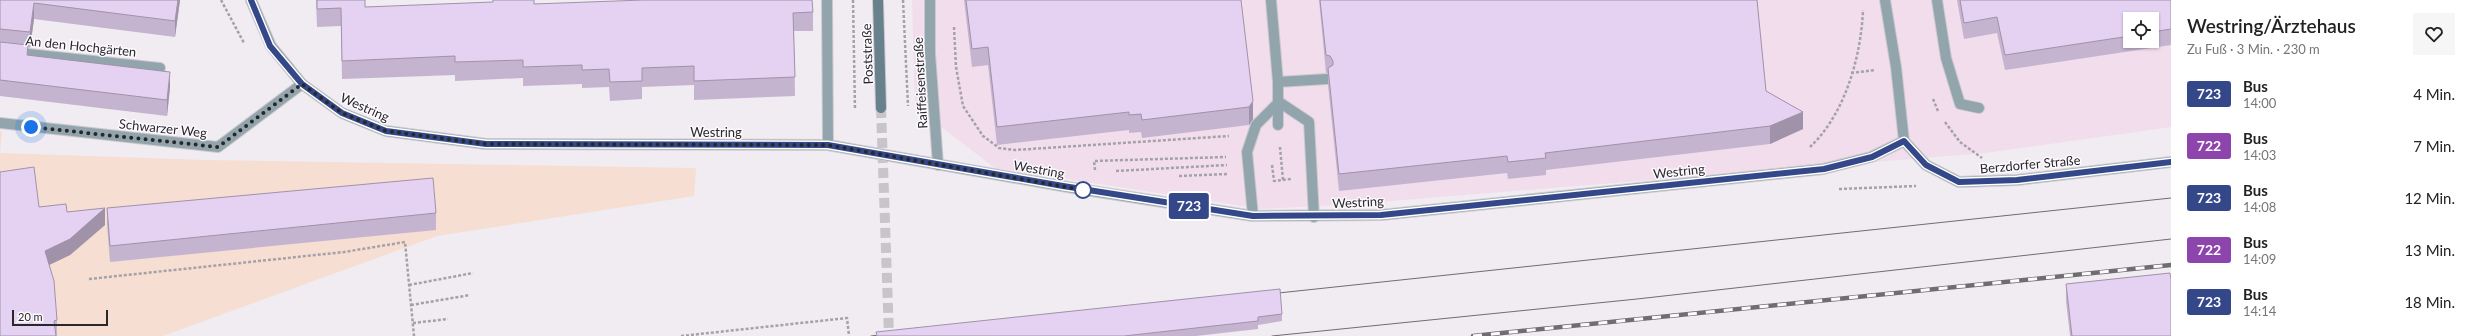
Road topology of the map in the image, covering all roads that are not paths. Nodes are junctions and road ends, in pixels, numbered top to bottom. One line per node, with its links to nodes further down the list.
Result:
1 (251, 0): 12 (street, Westring)
2 (827, 0): 19 (street)
3 (878, 0): 14 (street, Poststraße)
4 (930, 0): 21 (street, Raiffeisenstraße)
5 (1271, 0): 11 (street)
6 (1885, 0): 18 (street)
7 (1937, 0): 15 (street)
8 (0, 51): 9 (street, An den Hochgärten)
9 (160, 68)
10 (1327, 78): 11 (street)
11 (1278, 82): 13 (street)
12 (302, 84): 16 (street, Schwarzer Weg); 19 (street, Westring)
13 (1279, 102): 17 (street); 22 (street); 23 (street)
14 (881, 108)
15 (1979, 108)
16 (0, 123)
17 (1278, 124)
18 (1904, 141): 20 (street, Berzdorfer Straße); 23 (street, Westring)
19 (828, 145): 21 (street, Westring)
20 (2171, 162)
21 (938, 165): 22 (street, Westring)
22 (1253, 216): 23 (street, Westring)
23 (1314, 217)

